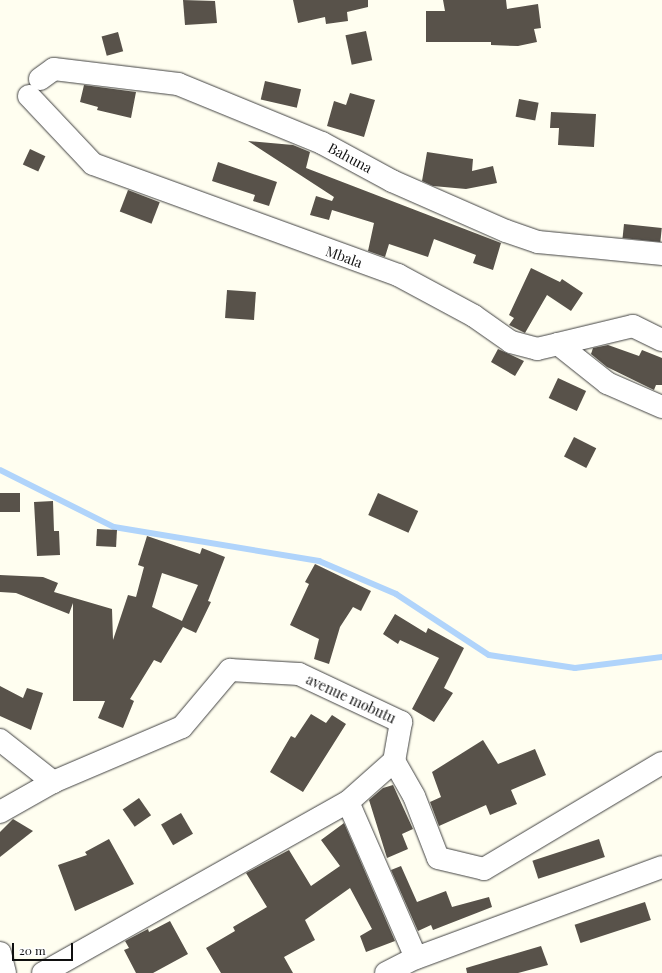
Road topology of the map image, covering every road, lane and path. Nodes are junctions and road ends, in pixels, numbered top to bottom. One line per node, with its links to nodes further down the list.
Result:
1 (34, 88): 2 (street, Bahuna); 4 (street, Mbala)
2 (662, 254)
3 (662, 340): 4 (street, Mbala)
4 (558, 344): 5 (street)
5 (662, 407)
6 (0, 740): 9 (street)
7 (394, 762): 8 (street); 9 (street, avenue mobutu); 10 (street)
8 (662, 763)
9 (54, 782): 11 (street)
10 (348, 802): 14 (street); 16 (street)
11 (0, 812)
12 (662, 868): 14 (street)
13 (0, 953): 15 (street)
14 (416, 958): 17 (street)
15 (5, 973)
16 (43, 973)
17 (386, 973)

